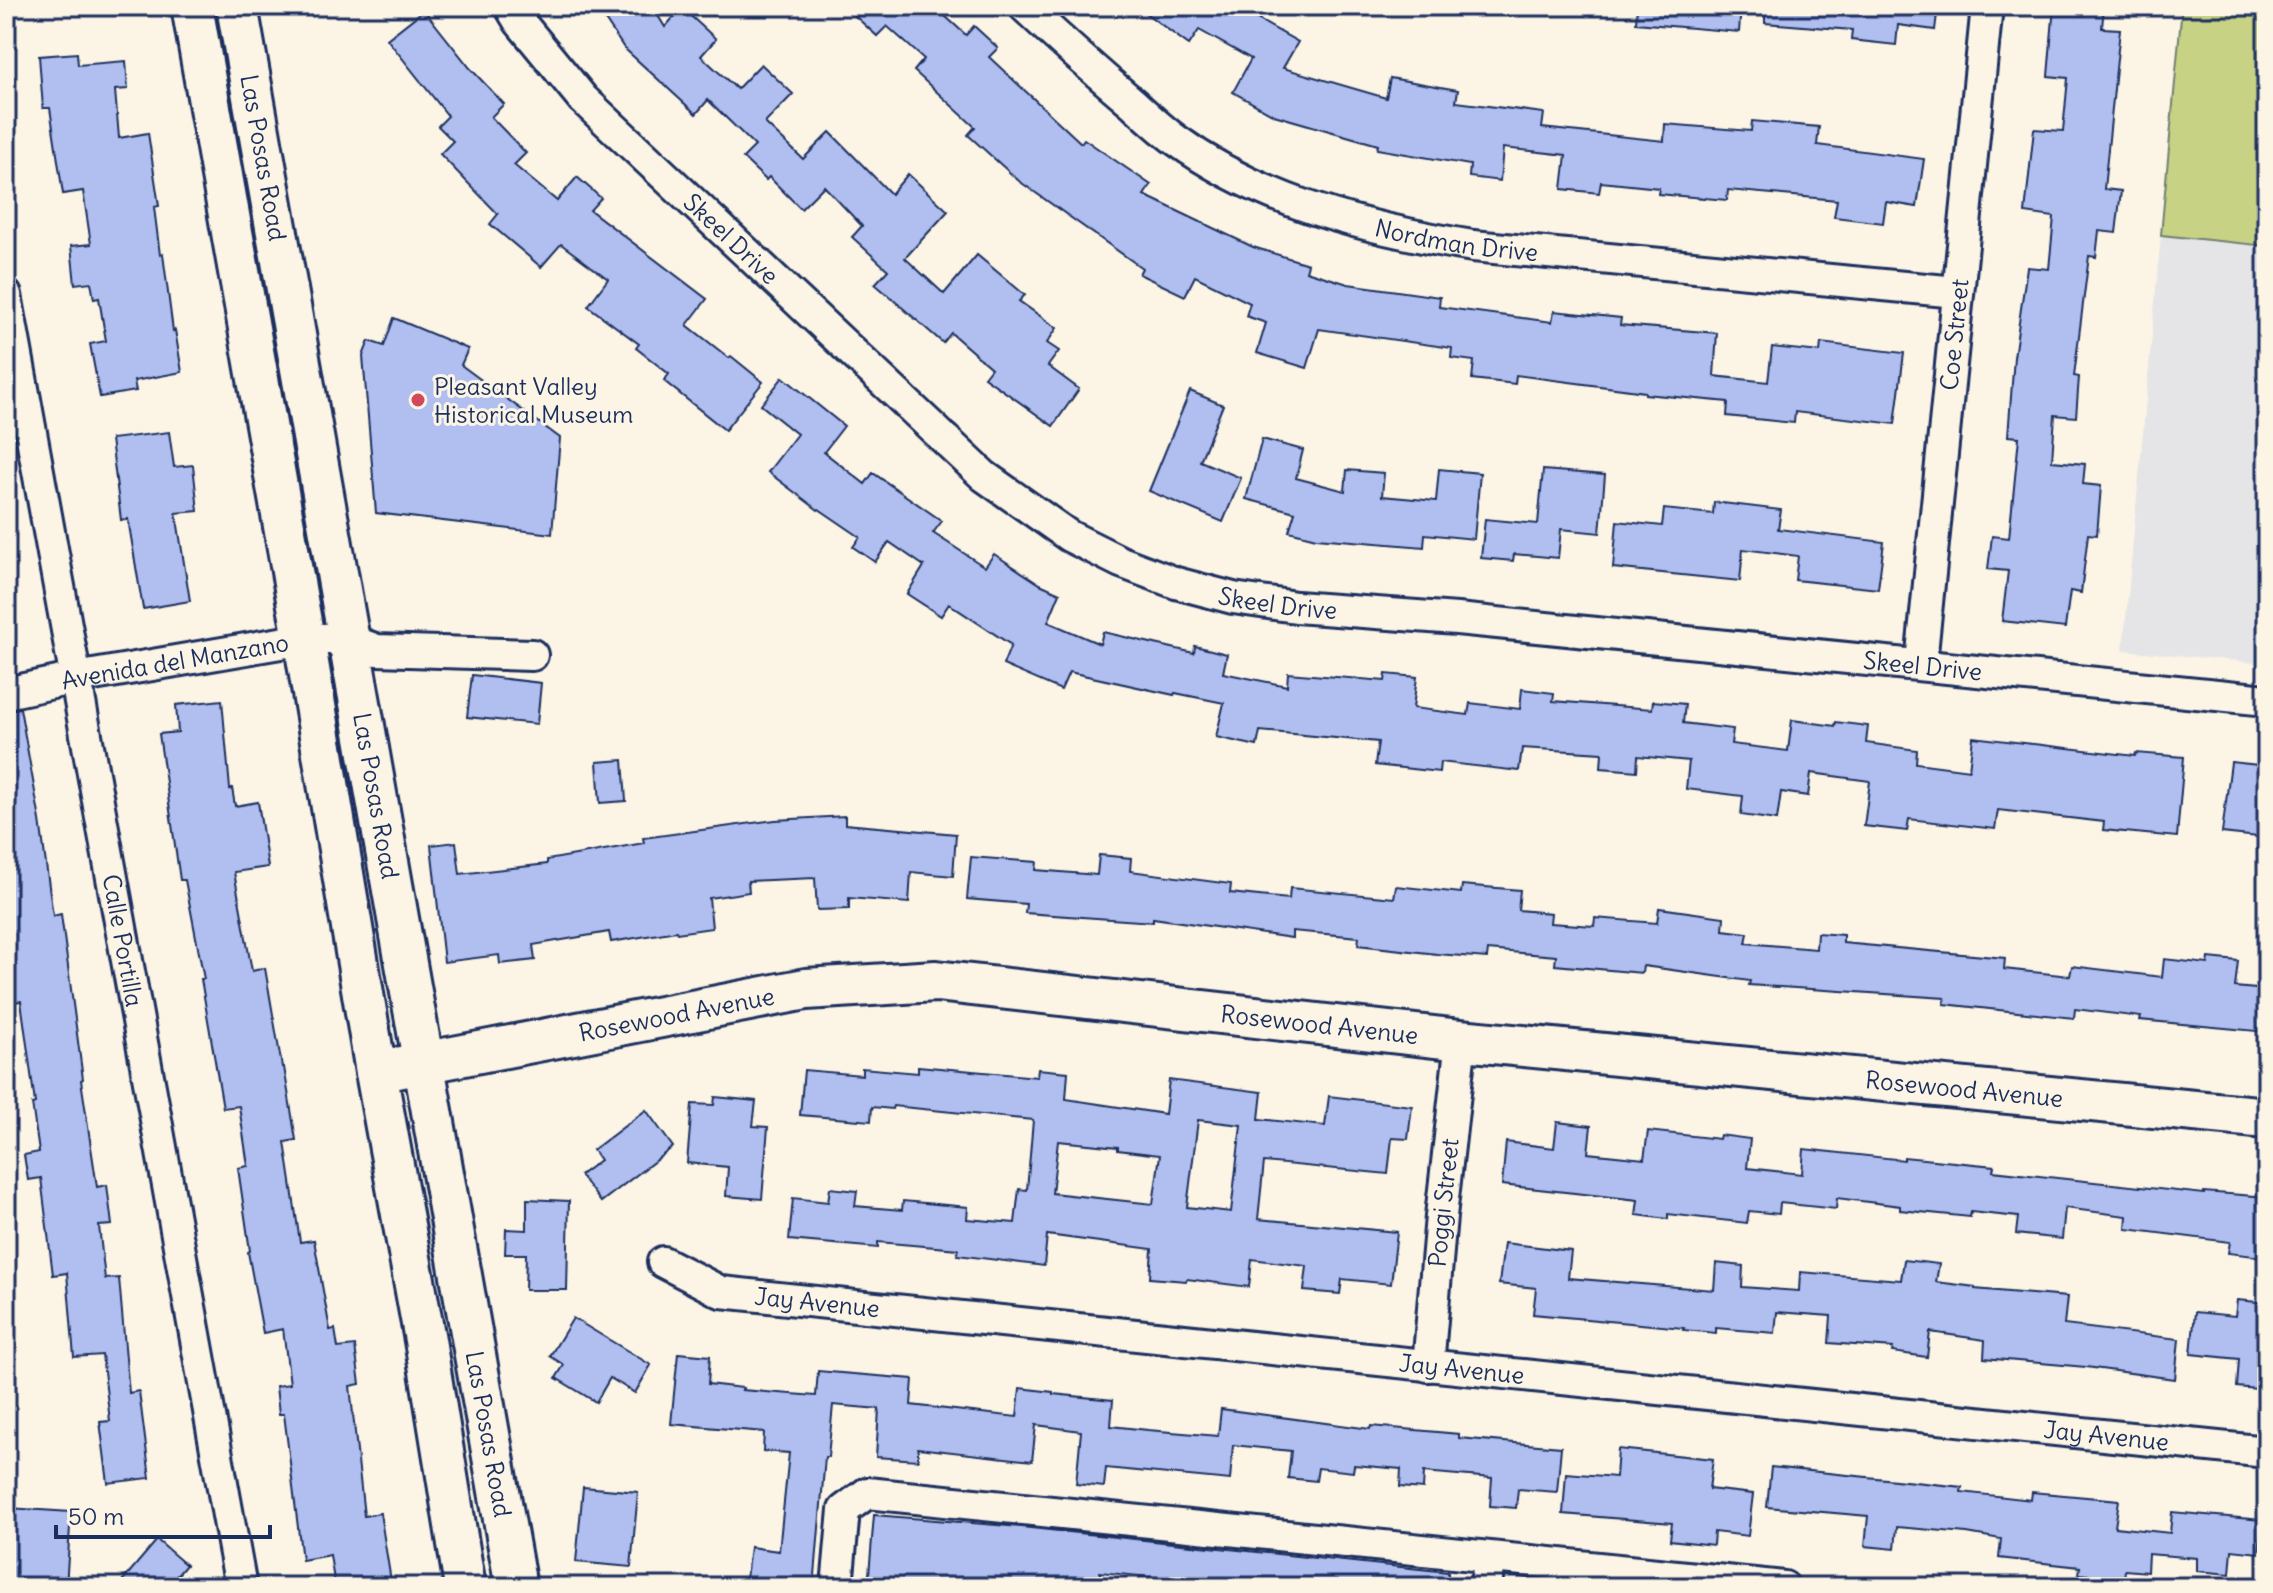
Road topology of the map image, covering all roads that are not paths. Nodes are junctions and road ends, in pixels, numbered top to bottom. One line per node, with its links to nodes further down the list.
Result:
1 (192, 6): 8 (main road, Las Posas Road)
2 (237, 6): 9 (main road, Las Posas Road)
3 (510, 6): 11 (street, Skeel Drive)
4 (1024, 6): 6 (street, Nordman Drive)
5 (1987, 6): 6 (street, Coe Street)
6 (1957, 292): 11 (street, Coe Street)
7 (6, 295): 12 (street, Calle Portilla)
8 (304, 639): 9 (street, Avenida del Manzano); 12 (street, Avenida del Manzano); 17 (main road, Las Posas Road)
9 (347, 639): 10 (street, Avenida del Manzano); 16 (main road, Las Posas Road)
10 (532, 655)
11 (1921, 663): 14 (street, Skeel Drive)
12 (76, 678): 13 (street, Avenida del Manzano); 23 (street, Calle Portilla)
13 (6, 693)
14 (2267, 700)
15 (1461, 1040): 16 (main road, Rosewood Avenue); 18 (main road, Rosewood Avenue); 20 (street, Poggi Street)
16 (424, 1061): 17 (main road, Rosewood Avenue); 25 (main road, Las Posas Road)
17 (376, 1072): 24 (main road, Las Posas Road)
18 (2267, 1118)
19 (663, 1262): 20 (street, Jay Avenue)
20 (1428, 1366): 21 (street, Jay Avenue)
21 (2267, 1452)
22 (1488, 1572): 26 (street); 27 (street)
23 (241, 1587)
24 (465, 1587)
25 (516, 1587)
26 (837, 1587)
27 (1784, 1587)

